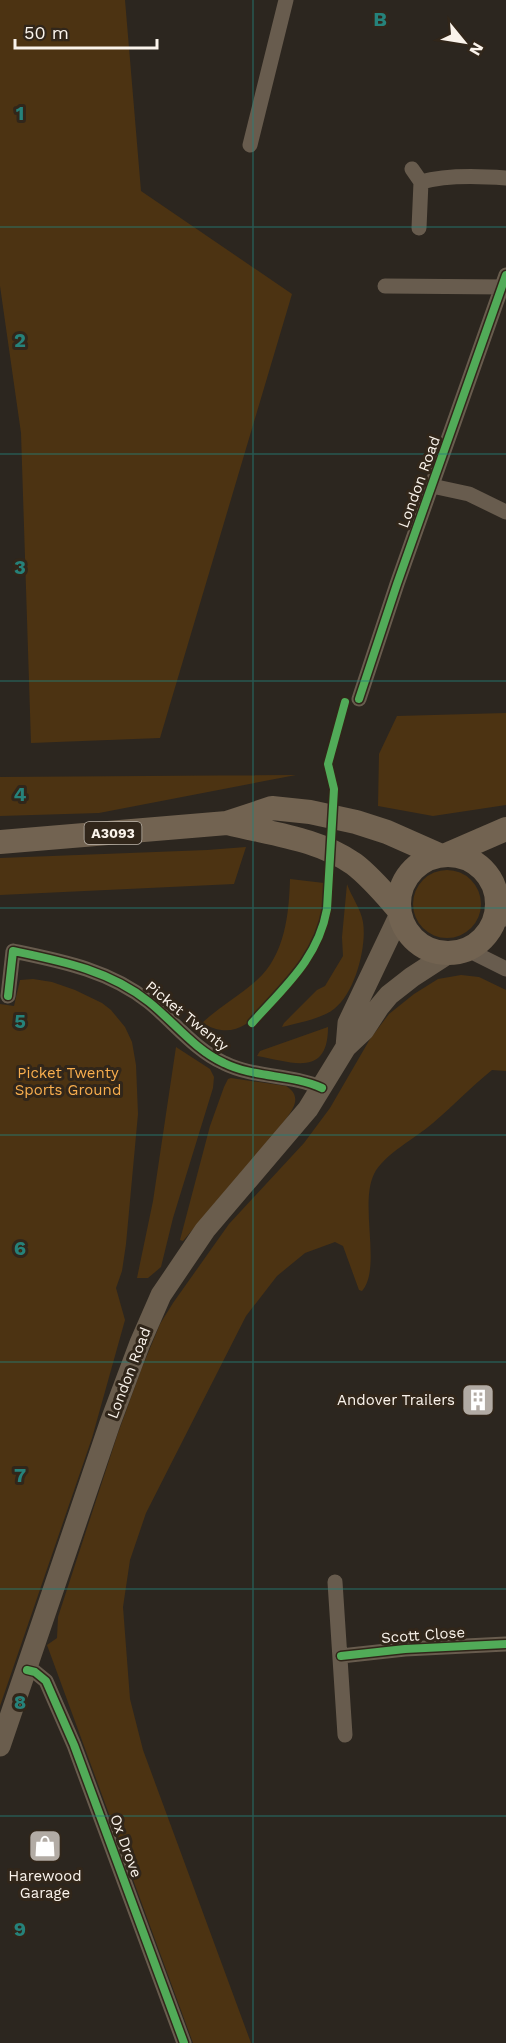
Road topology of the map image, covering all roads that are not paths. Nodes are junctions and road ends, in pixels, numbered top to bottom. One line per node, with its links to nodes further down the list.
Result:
1 (286, 0): 2 (street)
2 (250, 145)
3 (412, 168): 5 (street)
4 (506, 178): 5 (street)
5 (421, 182): 6 (street)
6 (419, 228)
7 (505, 282): 8 (street); 9 (street, London Road)
8 (385, 286)
9 (432, 486): 10 (street); 11 (street, London Road)
10 (506, 512)
11 (359, 699)
12 (227, 823): 14 (main road, A3093); 15 (main road, A3093); 17 (main road, A3093)
13 (506, 829): 15 (main road)
14 (0, 842)
15 (443, 855): 16 (main road); 17 (main road)
16 (501, 903): 18 (main road)
17 (400, 912): 18 (main road); 21 (main road, London Road)
18 (457, 951): 19 (street); 21 (main road, London Road)
19 (506, 969)
20 (8, 996): 22 (street, Picket Twenty)
21 (346, 1047): 22 (main road, London Road)
22 (322, 1088): 26 (main road, London Road)
23 (335, 1582): 25 (street)
24 (506, 1644): 25 (street, Scott Close)
25 (341, 1656): 27 (street)
26 (27, 1670): 28 (main road, London Road); 29 (street, Ox Drove)
27 (345, 1735)
28 (0, 1746)
29 (184, 2043)

